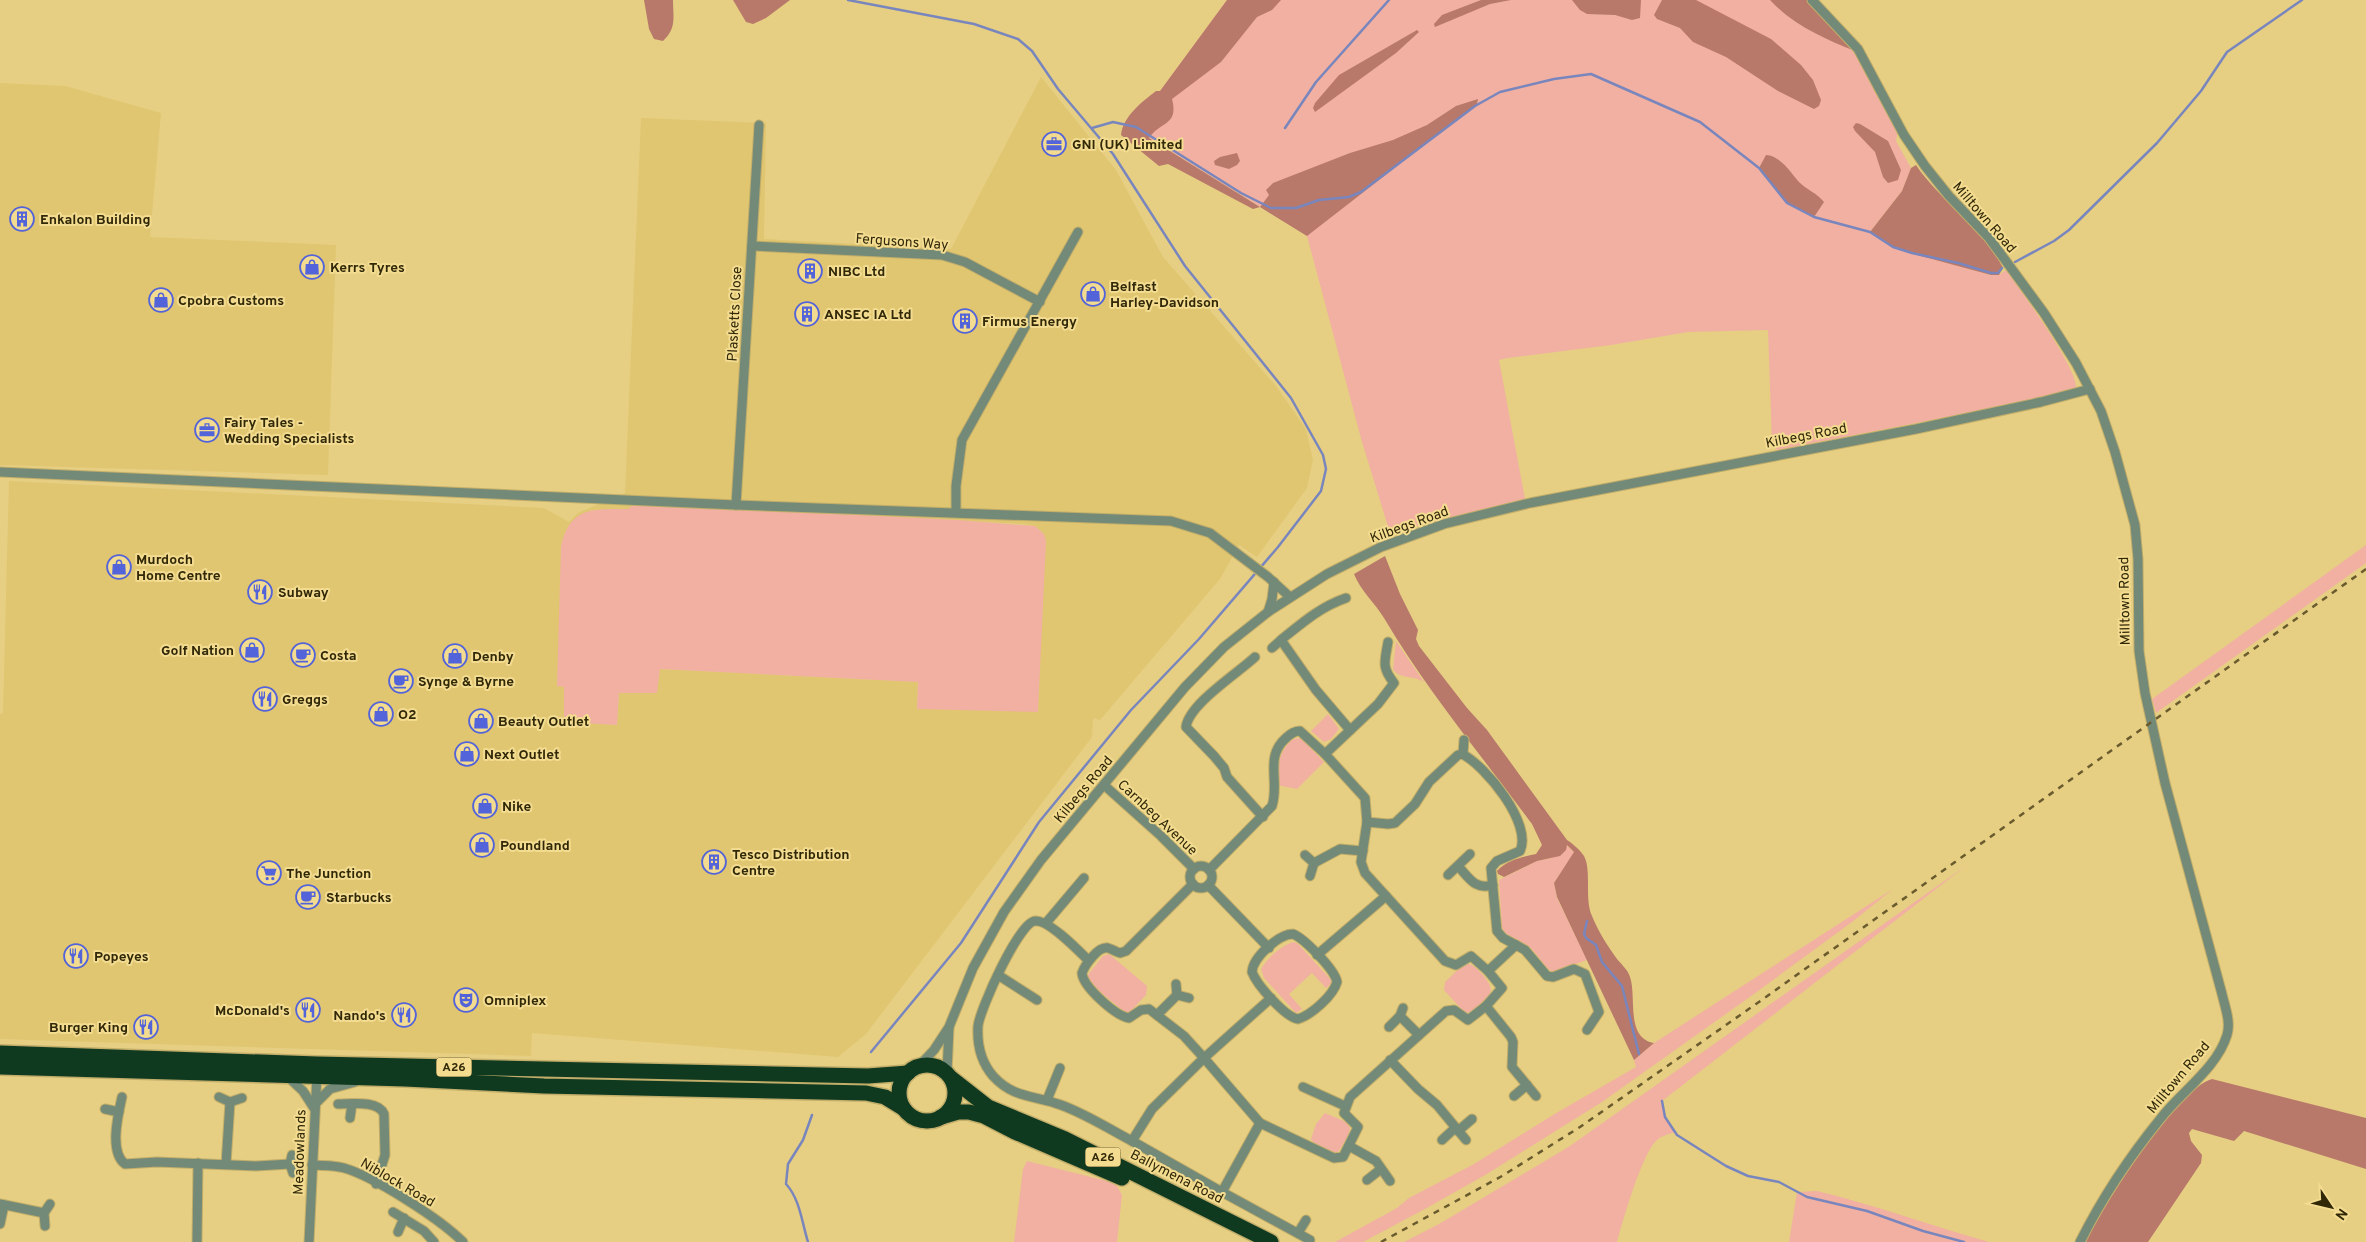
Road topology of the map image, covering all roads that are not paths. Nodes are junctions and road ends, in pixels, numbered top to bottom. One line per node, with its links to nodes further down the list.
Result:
1 (1812, 0): 6 (street, Milltown Road)
2 (759, 125): 4 (street, Plasketts Close)
3 (1078, 232): 5 (street)
4 (752, 246): 5 (street, Fergusons Way); 8 (street, Plasketts Close)
5 (1040, 302): 9 (street)
6 (2090, 389): 11 (street, Kilbegs Road); 117 (street, Milltown Road)
7 (0, 472): 8 (street)
8 (736, 505): 9 (street)
9 (956, 512): 10 (street)
10 (1271, 579): 11 (street); 13 (street)
11 (1290, 597): 13 (street, Kilbegs Road)
12 (1346, 598): 14 (street)
13 (1268, 612): 22 (street, Kilbegs Road)
14 (1281, 640): 16 (street); 18 (street)
15 (1388, 642): 18 (street)
16 (1272, 648)
17 (1255, 658): 23 (street)
18 (1350, 730): 20 (street)
19 (1464, 740): 21 (street)
20 (1325, 754): 23 (street); 24 (street)
21 (1463, 754): 24 (street); 37 (street)
22 (1104, 785): 30 (street, Carnbeg Avenue); 53 (street, Kilbegs Road)
23 (1263, 816): 31 (street)
24 (1367, 822): 25 (street)
25 (1363, 851): 28 (street); 38 (street)
26 (1470, 854): 29 (street)
27 (1305, 855): 28 (street)
28 (1314, 863): 33 (street)
29 (1458, 866): 32 (street); 37 (street)
30 (1194, 870): 31 (street); 35 (street)
31 (1209, 870): 36 (street)
32 (1448, 875)
33 (1310, 876)
34 (1084, 878): 39 (street)
35 (1193, 884): 36 (street); 43 (street)
36 (1208, 885): 41 (street)
37 (1493, 885): 40 (street)
38 (1386, 896): 42 (street); 44 (street)
39 (1046, 923): 43 (street); 45 (street)
40 (1516, 945): 44 (street); 55 (street)
41 (1269, 948): 42 (street); 49 (street)
42 (1317, 955): 49 (street)
43 (1089, 960): 52 (street)
44 (1488, 972): 51 (street)
45 (998, 975): 50 (street); 74 (street)
46 (1176, 984): 47 (street)
47 (1177, 996): 48 (street); 52 (street)
48 (1189, 998)
49 (1271, 998): 58 (street)
50 (1037, 1000)
51 (1486, 1006): 56 (street); 67 (street)
52 (1157, 1015): 58 (street)
53 (950, 1027): 63 (street, Kilbegs Road); 65 (street, Kilbegs Road)
54 (1389, 1027): 56 (street)
55 (1587, 1030)
56 (1419, 1035): 59 (street)
57 (0, 1053): 62 (highway, A26)
58 (1204, 1058): 86 (street); 90 (street)
59 (1390, 1060): 79 (street); 87 (street)
60 (0, 1067): 64 (highway, A26)
61 (1060, 1068): 74 (street)
62 (317, 1070): 63 (highway, A26); 64 (highway, A26); 66 (highway, A26); 78 (street, Meadowlands)
63 (913, 1070): 65 (highway, A26); 80 (highway)
64 (286, 1076): 78 (street)
65 (949, 1076): 83 (highway); 111 (highway, Ballymena Road / A26)
66 (372, 1079): 78 (street); 80 (highway, A26)
67 (1527, 1085): 69 (street); 70 (street)
68 (1303, 1087): 79 (street)
69 (1514, 1096)
70 (1536, 1096)
71 (218, 1097): 75 (street)
72 (122, 1098): 82 (street, Meadowlands)
73 (242, 1098): 75 (street)
74 (1047, 1100): 90 (street)
75 (230, 1102): 93 (street)
76 (338, 1104): 77 (street)
77 (352, 1104): 84 (street); 99 (street)
78 (314, 1106): 94 (street, Meadowlands)
79 (1345, 1106): 91 (street)
80 (903, 1108): 83 (highway, A26)
81 (105, 1109): 82 (street)
82 (119, 1112): 92 (street, Meadowlands)
83 (942, 1117): 111 (highway, Ballymena Road / A26)
84 (350, 1118)
85 (1472, 1119): 87 (street)
86 (1260, 1123): 91 (street); 100 (street)
87 (1456, 1129): 88 (street); 89 (street)
88 (1442, 1140)
89 (1466, 1140)
90 (1132, 1142): 100 (street)
91 (1349, 1146): 95 (street)
92 (198, 1163): 93 (street, Meadowlands); 113 (street)
93 (226, 1164): 96 (street, Meadowlands)
94 (312, 1165): 99 (street, Niblock Road); 114 (street, Meadowlands)
95 (1382, 1169): 97 (street); 98 (street)
96 (293, 1173)
97 (1367, 1180)
98 (1390, 1181)
99 (376, 1184): 116 (street, Niblock Road)
100 (1222, 1192): 110 (street)
101 (50, 1204): 104 (street)
102 (2, 1205): 104 (street); 107 (street)
103 (394, 1212): 105 (street)
104 (44, 1213): 108 (street)
105 (404, 1218): 109 (street); 115 (street)
106 (1306, 1220): 110 (street)
107 (0, 1224)
108 (45, 1226)
109 (398, 1232)
110 (1298, 1233): 112 (street)
111 (1264, 1238)
112 (1310, 1240)
113 (197, 1242)
114 (309, 1242)
115 (434, 1242)
116 (463, 1242)
117 (2080, 1242)

